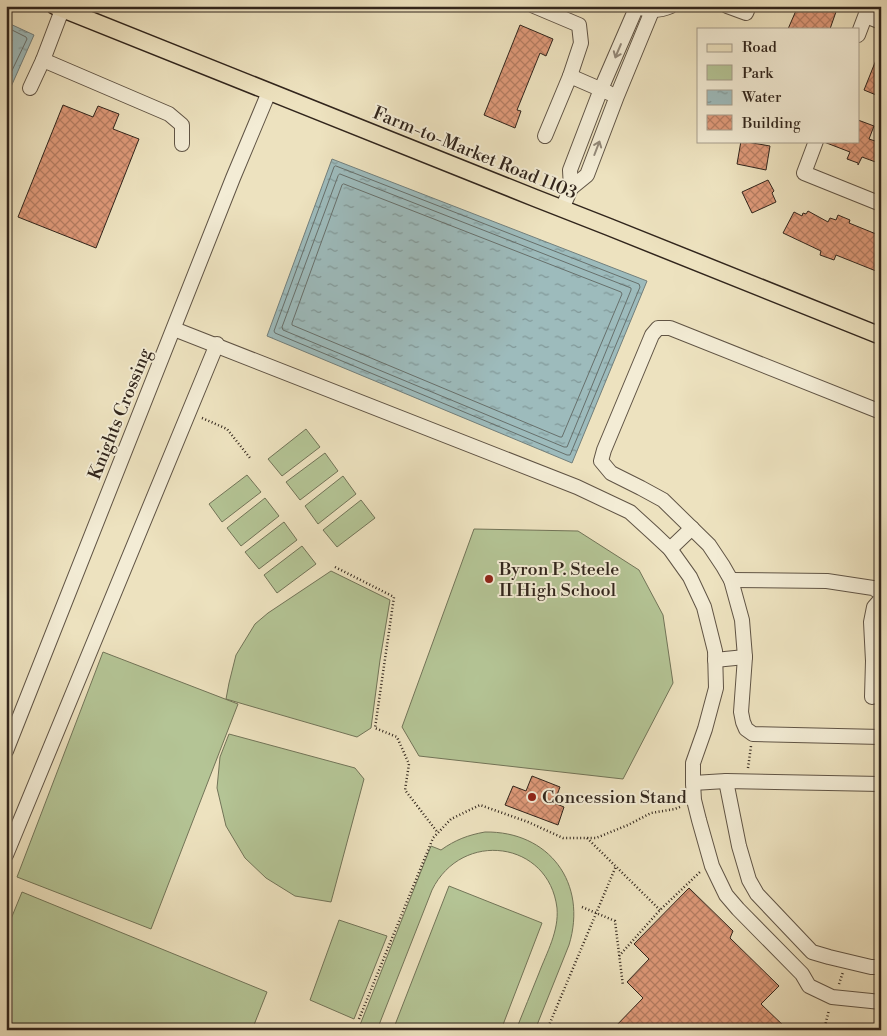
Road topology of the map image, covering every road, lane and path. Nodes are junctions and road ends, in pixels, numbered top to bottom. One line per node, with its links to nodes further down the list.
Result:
1 (534, 6): 11 (street)
2 (672, 6): 6 (street)
3 (727, 6): 4 (street)
4 (749, 6)
5 (58, 8): 10 (street); 14 (main road, Farm-to-Market Road 1103)
6 (643, 8): 13 (street, one-way to 13); 15 (street)
7 (868, 11): 8 (street); 9 (street)
8 (881, 22)
9 (860, 30)
10 (43, 60): 12 (street); 18 (street)
11 (570, 76): 13 (street); 16 (street)
12 (30, 88)
13 (602, 89): 15 (street); 19 (street)
14 (269, 92): 21 (main road, Farm-to-Market Road 1103); 22 (street, Knights Crossing)
15 (617, 96): 19 (street, one-way to 15)
16 (545, 136)
17 (816, 142): 20 (street)
18 (182, 144)
19 (571, 188): 21 (street)
20 (881, 204)
21 (562, 209): 23 (main road, Farm-to-Market Road 1103)
22 (174, 328): 24 (street); 39 (street, Knights Crossing)
23 (881, 336)
24 (217, 344): 26 (street); 29 (street)
25 (881, 412): 28 (street)
26 (189, 413): 27 (path); 47 (street)
27 (250, 458)
28 (692, 528): 29 (street); 31 (street)
29 (670, 549): 35 (street)
30 (335, 567): 45 (path)
31 (731, 580): 32 (street); 34 (street)
32 (881, 593)
33 (881, 599): 36 (street)
34 (745, 656): 35 (street); 37 (street)
35 (715, 660): 42 (street)
36 (872, 697)
37 (753, 734): 38 (street); 41 (path)
38 (881, 737)
39 (6, 751)
40 (726, 781): 41 (street); 42 (street); 53 (street)
41 (748, 782): 43 (street)
42 (693, 783): 44 (street)
43 (881, 784)
44 (694, 800): 46 (path); 49 (street)
45 (438, 833): 46 (path); 59 (path)
46 (587, 838): 48 (path)
47 (6, 855)
48 (616, 866): 51 (path); 52 (path)
49 (712, 866): 51 (path); 54 (street)
50 (582, 907): 52 (path)
51 (660, 910): 55 (path)
52 (596, 913): 55 (path); 60 (path)
53 (786, 924): 54 (street); 56 (street)
54 (769, 940): 58 (street)
55 (619, 956): 57 (path)
56 (881, 966)
57 (623, 986)
58 (881, 1002)
59 (359, 1019)
60 (547, 1030)

